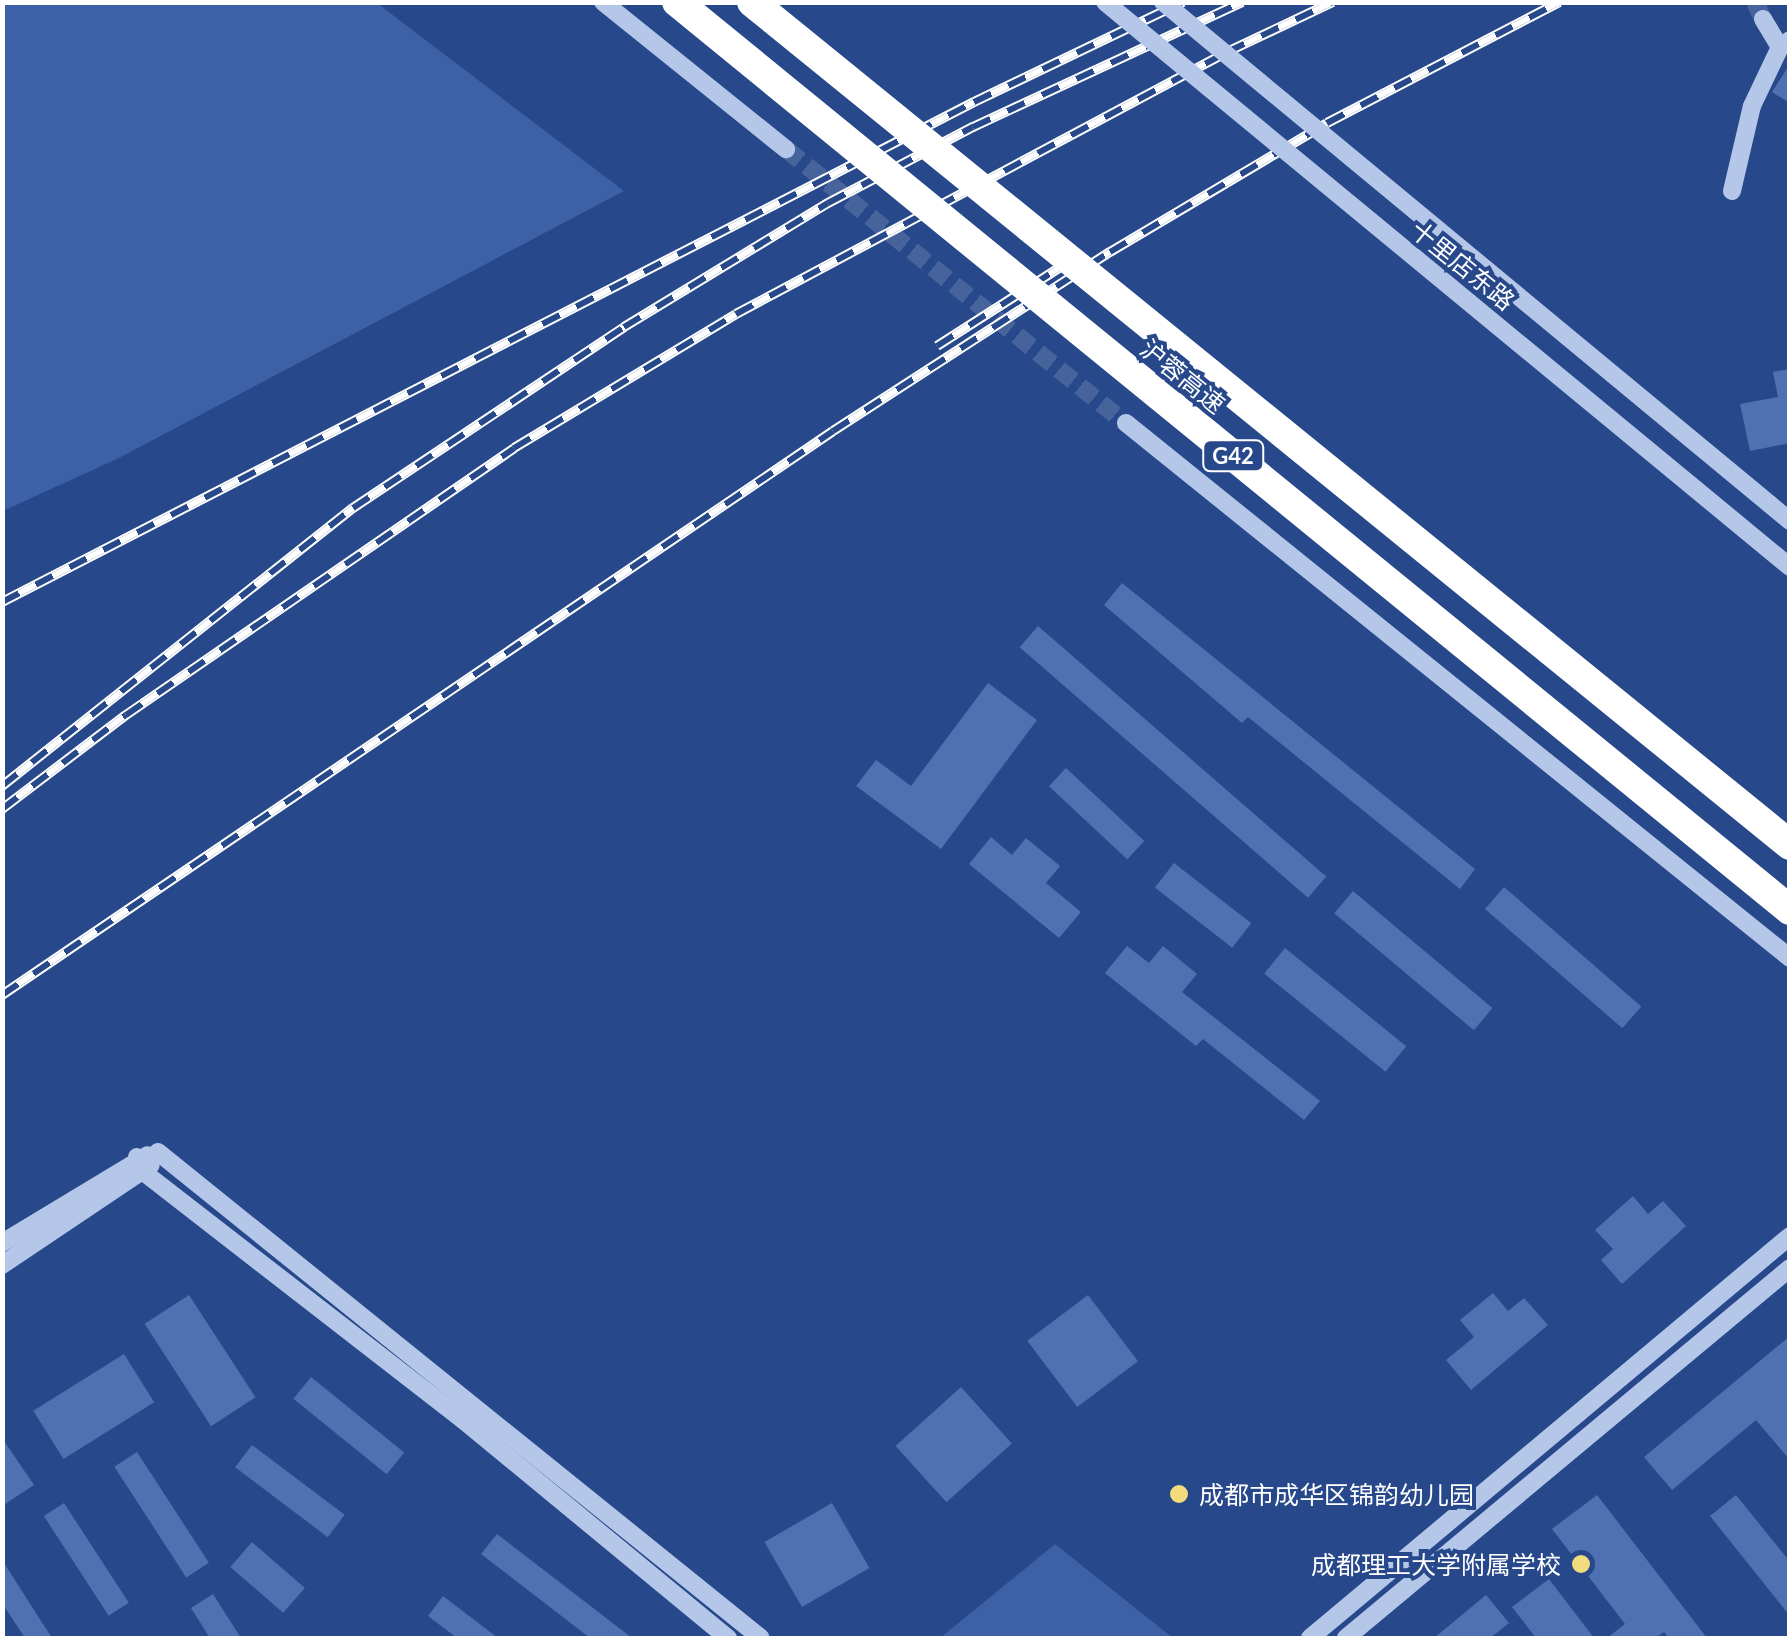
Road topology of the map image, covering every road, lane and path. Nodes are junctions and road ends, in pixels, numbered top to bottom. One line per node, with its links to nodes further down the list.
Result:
1 (602, 2): 8 (street)
2 (677, 2): 14 (highway, 沪蓉高速 / G42, bridge)
3 (752, 2): 13 (highway, 沪蓉高速 / G42, bridge)
4 (1105, 2): 12 (street, 十里店东路, bridge)
5 (1163, 2): 11 (street, 十里店东路, bridge)
6 (1763, 19): 7 (street)
7 (1785, 44): 9 (street)
8 (786, 150)
9 (1732, 191)
10 (1126, 424): 15 (street)
11 (1790, 521)
12 (1790, 567)
13 (1790, 845)
14 (1790, 910)
15 (1790, 958)
16 (142, 1166): 18 (street); 19 (street); 21 (street); 22 (street)
17 (1790, 1236): 23 (street)
18 (2, 1243)
19 (2, 1265)
20 (1790, 1268): 24 (street)
21 (728, 1638)
22 (762, 1638)
23 (1310, 1638)
24 (1346, 1638)

